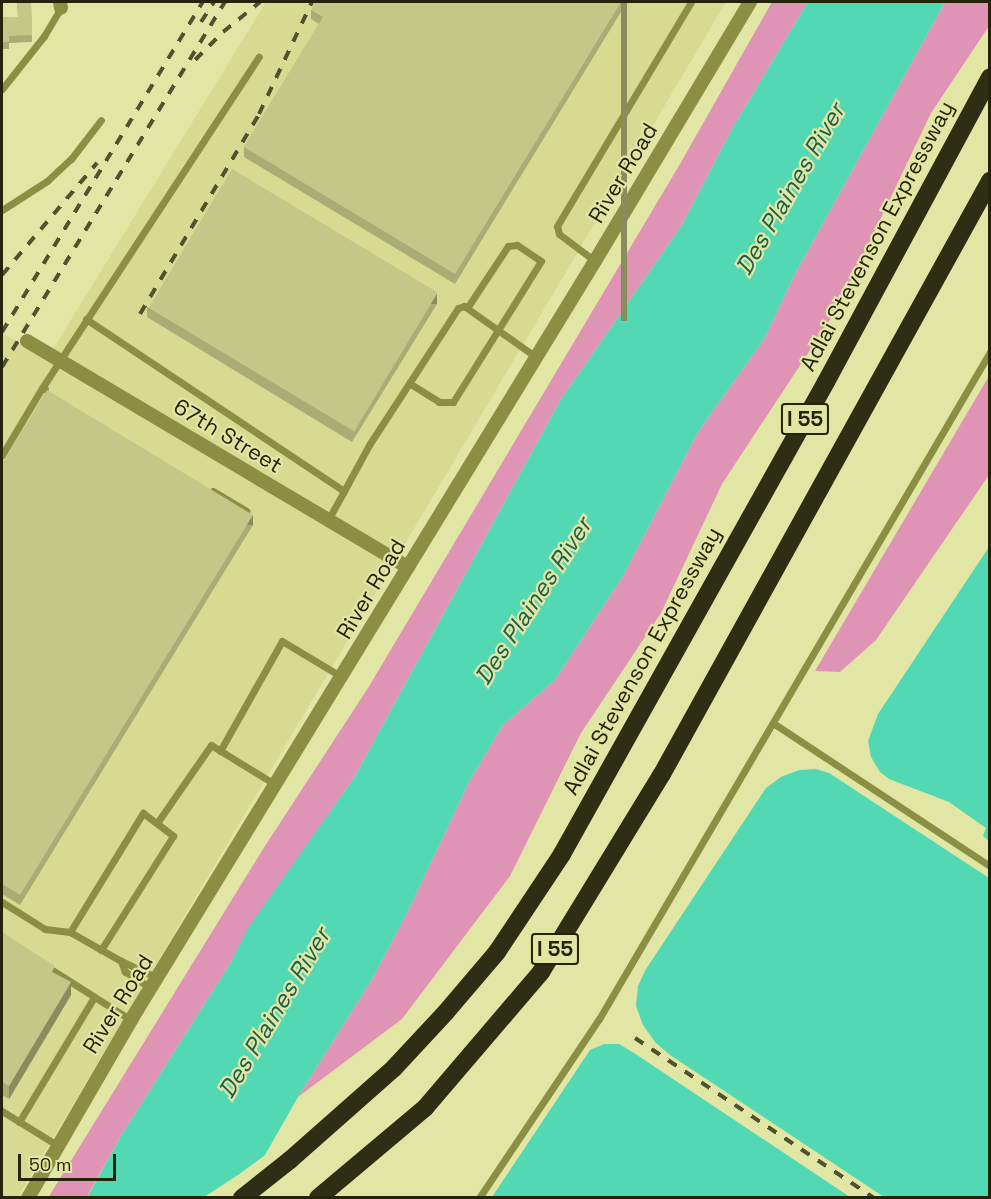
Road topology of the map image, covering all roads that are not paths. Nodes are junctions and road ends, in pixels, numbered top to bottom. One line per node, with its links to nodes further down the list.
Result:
1 (691, 2): 10 (lane)
2 (750, 2): 10 (street, River Road)
3 (61, 5): 6 (lane)
4 (259, 57): 12 (lane)
5 (990, 77): 45 (highway, Adlai Stevenson Expressway / I 55)
6 (2, 89)
7 (101, 120): 9 (lane)
8 (990, 181): 46 (highway, I 55)
9 (2, 210)
10 (595, 261): 16 (street, River Road)
11 (466, 308): 13 (lane); 13 (lane); 18 (lane)
12 (86, 319): 17 (lane); 23 (lane)
13 (499, 332): 16 (lane); 18 (lane)
14 (27, 341): 17 (street, 67th Street)
15 (990, 352): 28 (lane)
16 (536, 357): 26 (street, River Road)
17 (59, 360): 19 (lane); 25 (street, 67th Street)
18 (409, 383): 23 (lane)
19 (42, 388): 20 (lane); 21 (lane)
20 (52, 394)
21 (2, 455)
22 (205, 486): 24 (lane)
23 (344, 491): 25 (lane)
24 (246, 511)
25 (328, 520): 26 (street, 67th Street)
26 (408, 567): 27 (street, River Road)
27 (342, 677): 29 (lane); 30 (street, River Road)
28 (773, 723): 32 (lane); 47 (lane)
29 (220, 751): 30 (lane); 31 (lane)
30 (276, 784): 38 (street, River Road)
31 (157, 823): 34 (lane); 35 (lane)
32 (990, 866)
33 (2, 902): 34 (lane)
34 (70, 932): 35 (lane)
35 (101, 950): 36 (lane)
36 (121, 961): 38 (lane); 38 (lane)
37 (39, 962): 39 (lane)
38 (155, 984): 40 (street, River Road)
39 (94, 997): 40 (lane); 42 (lane)
40 (131, 1020): 43 (street, River Road)
41 (2, 1111): 42 (lane)
42 (20, 1122): 43 (lane)
43 (57, 1145): 44 (street, River Road)
44 (28, 1197)
45 (242, 1197)
46 (318, 1197)
47 (479, 1197)

